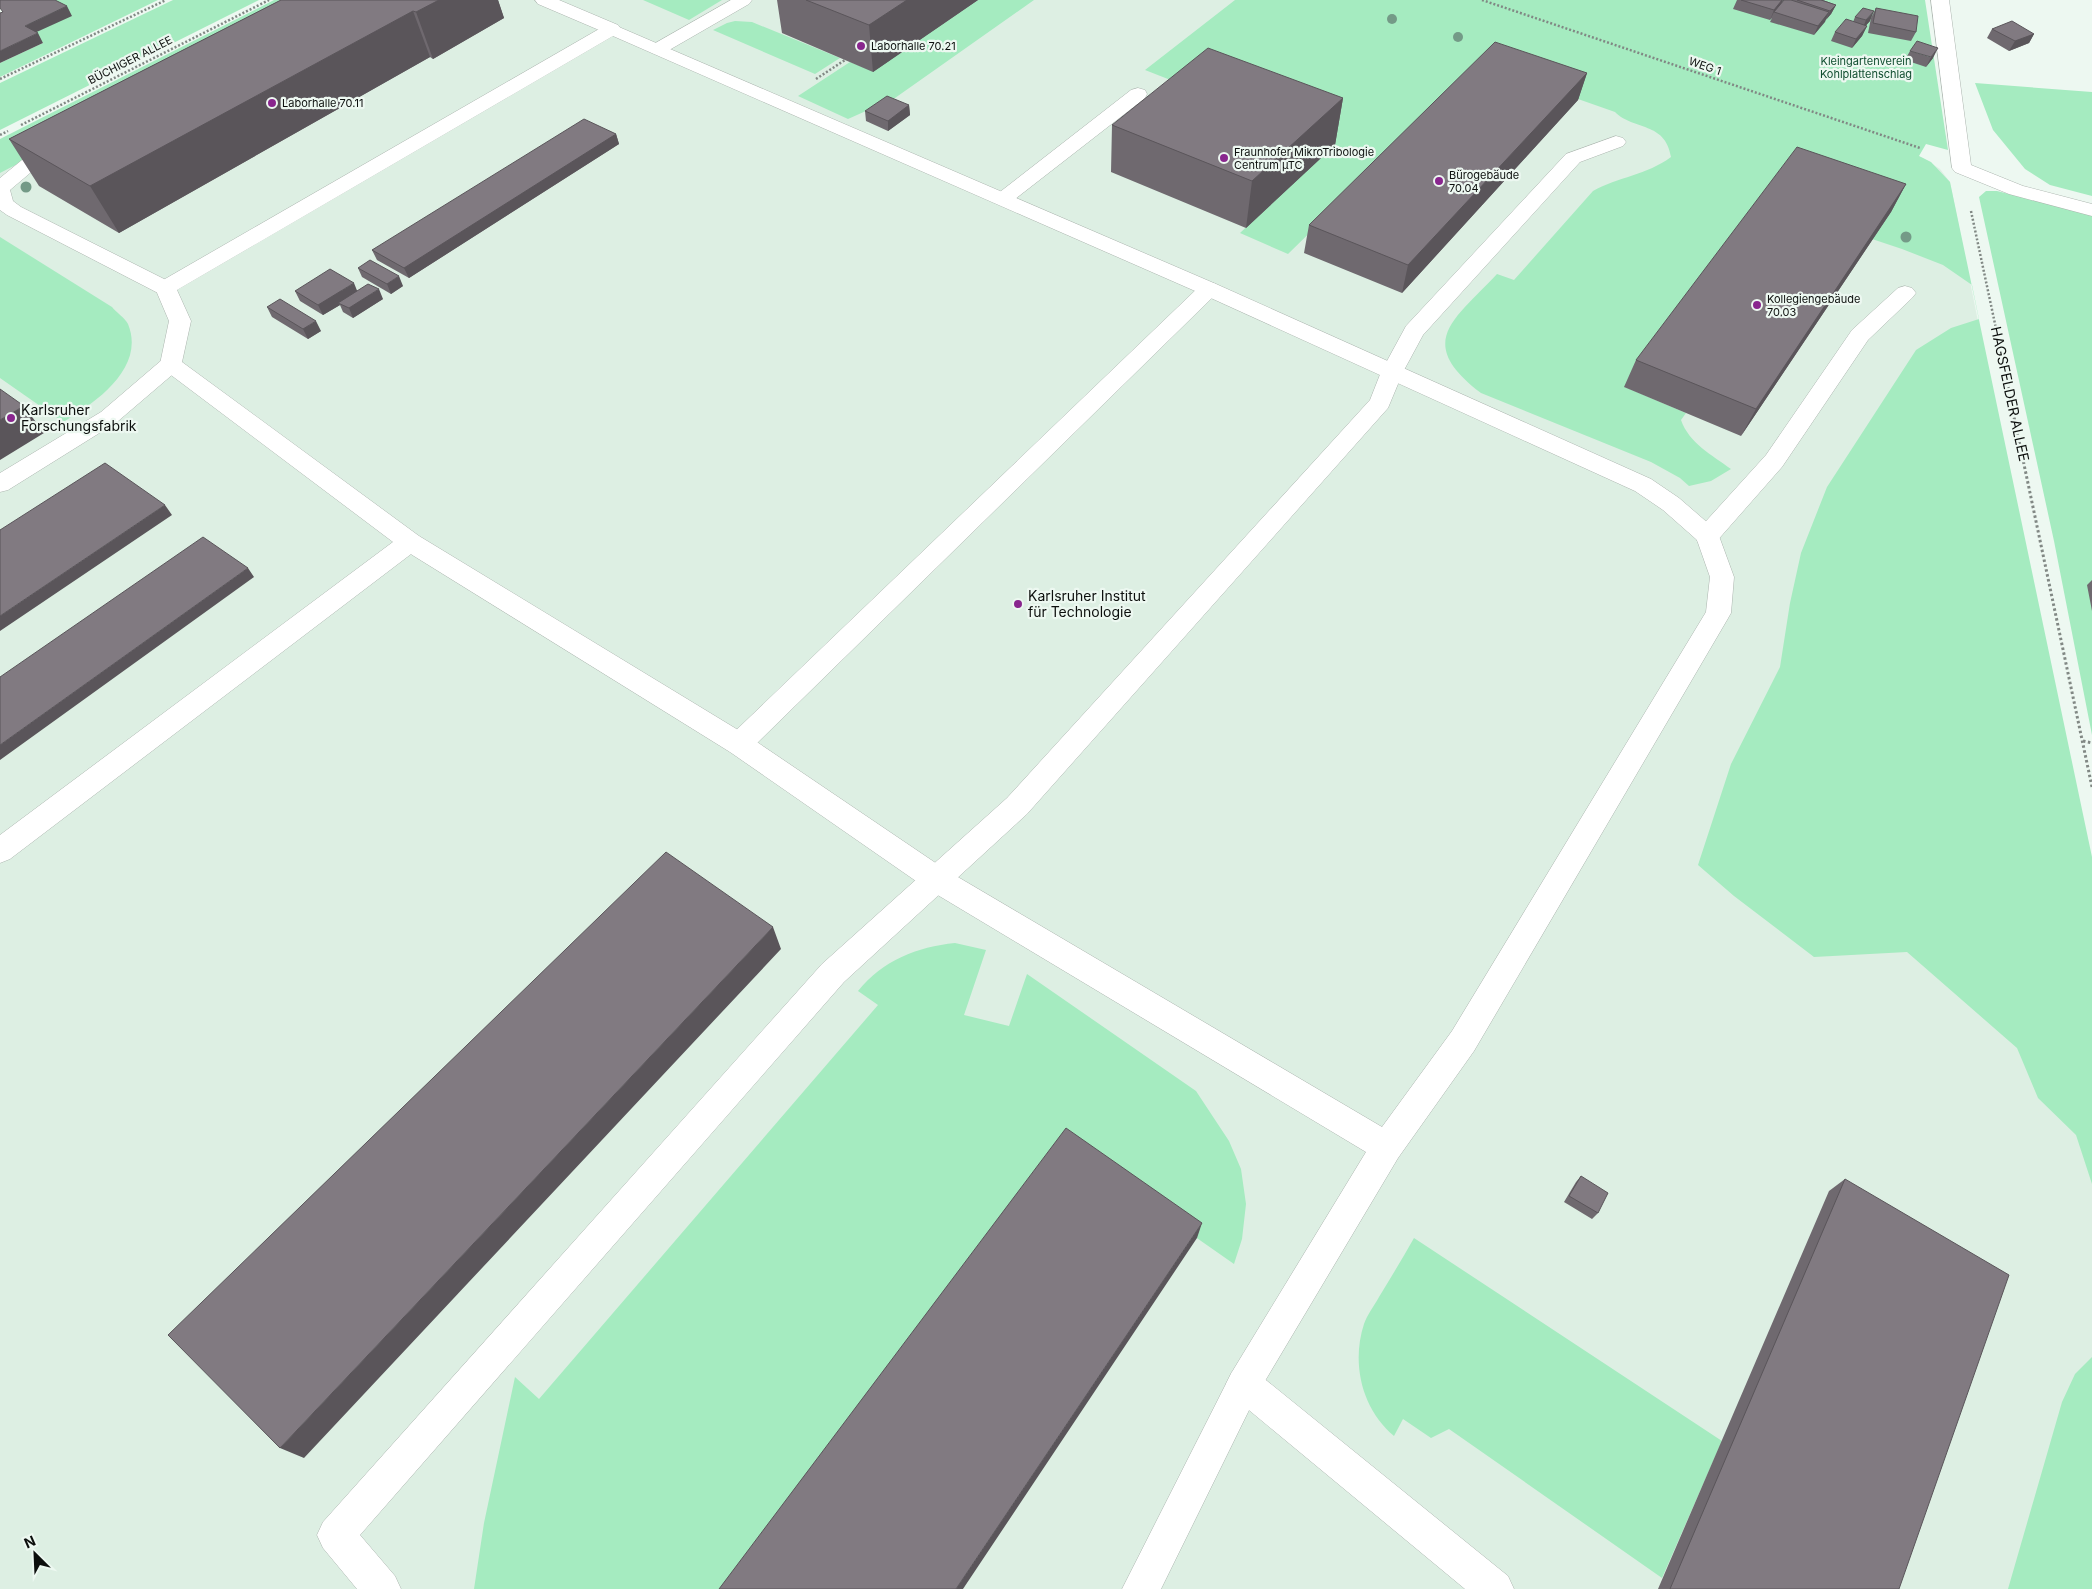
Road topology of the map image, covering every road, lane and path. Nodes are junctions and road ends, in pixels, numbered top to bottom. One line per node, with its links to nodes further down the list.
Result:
1 (166, 0): 9 (path)
2 (269, 0): 11 (path, BÜCHIGER ALLEE)
3 (544, 0): 7 (street)
4 (743, 0): 8 (street)
5 (1482, 0): 16 (path, WEG 1)
6 (1940, 0): 17 (street)
7 (612, 29): 8 (street); 21 (street)
8 (658, 49): 19 (street)
9 (0, 79)
10 (1138, 94): 19 (street)
11 (17, 126)
12 (9, 131): 13 (path)
13 (0, 135)
14 (74, 141): 18 (street)
15 (1616, 142): 25 (street)
16 (1923, 149)
17 (1962, 168): 20 (street); 29 (path, HAGSFELDER ALLEE)
18 (0, 188): 21 (street)
19 (1003, 199): 22 (street)
20 (2092, 210)
21 (165, 288): 24 (street)
22 (1209, 289): 25 (street); 31 (street)
23 (1905, 293): 27 (street)
24 (171, 364): 26 (street); 28 (street)
25 (1392, 372): 27 (street); 34 (street)
26 (0, 484)
27 (1707, 536): 35 (street)
28 (410, 542): 31 (street); 33 (street)
29 (2082, 742): 30 (path); 32 (path, HAGSFELDER ALLEE)
30 (2092, 743)
31 (738, 744): 34 (street)
32 (2092, 787)
33 (0, 851)
34 (936, 879): 35 (street); 37 (street)
35 (1387, 1147): 36 (street)
36 (1244, 1384): 38 (street); 39 (street)
37 (382, 1589)
38 (1141, 1589)
39 (1495, 1589)

